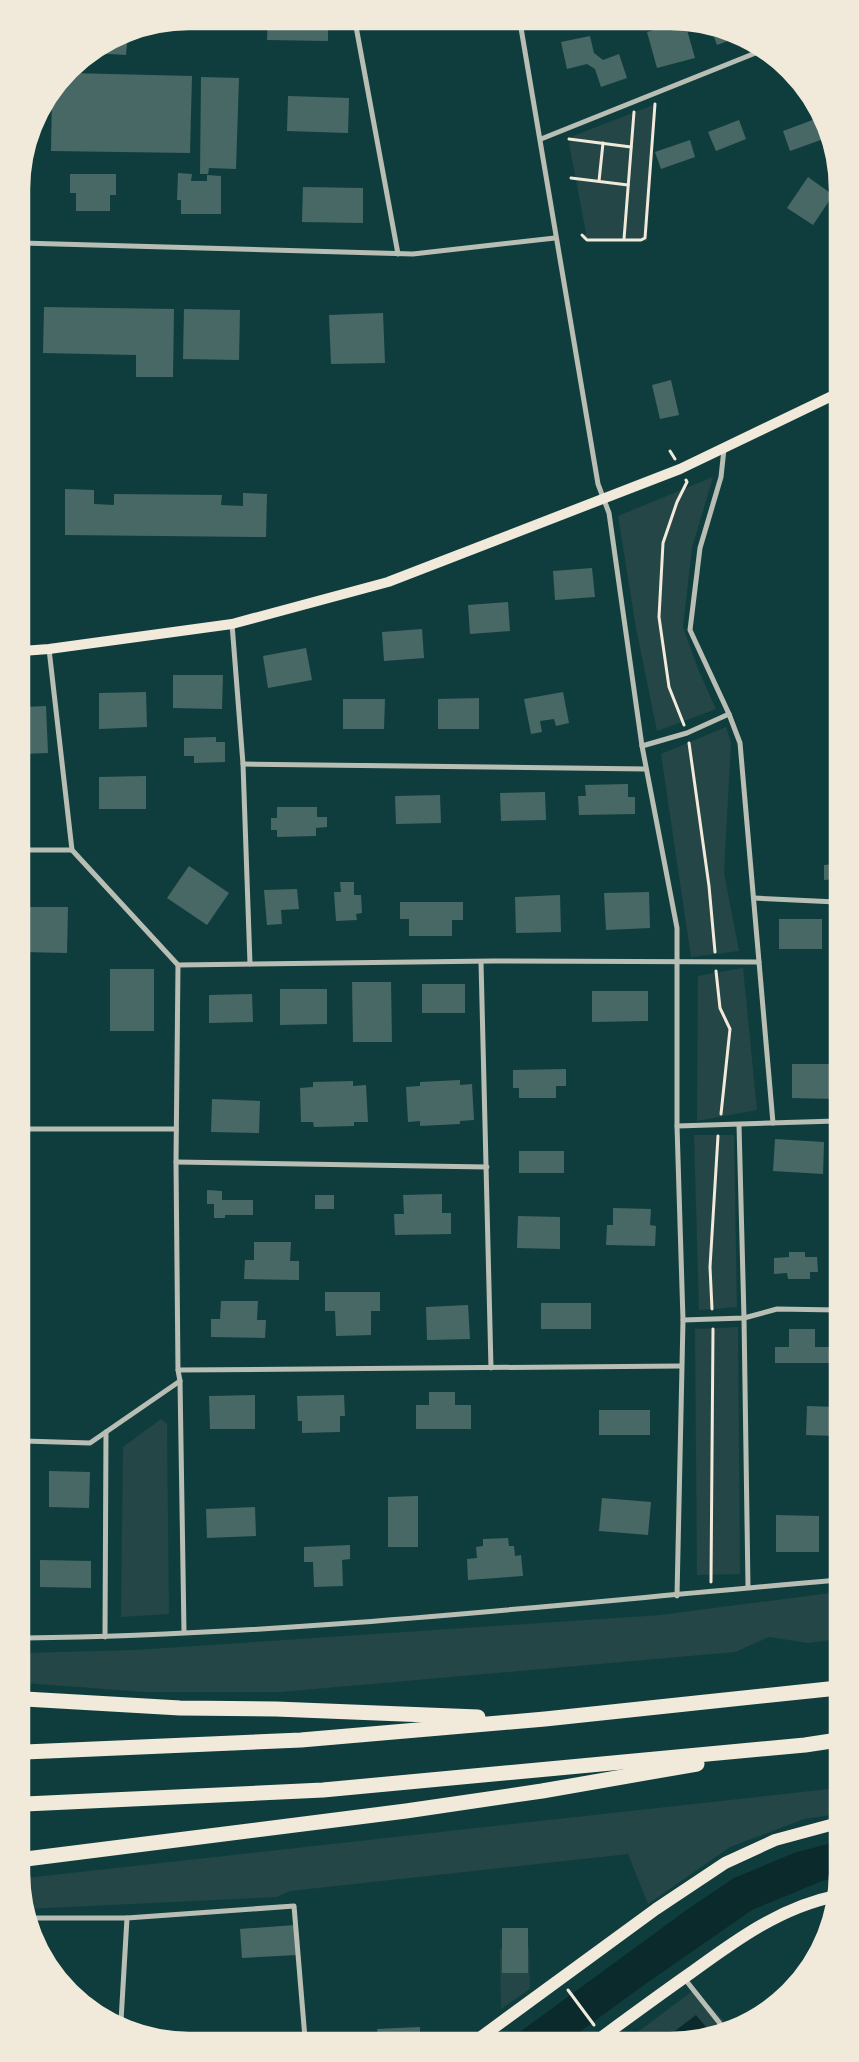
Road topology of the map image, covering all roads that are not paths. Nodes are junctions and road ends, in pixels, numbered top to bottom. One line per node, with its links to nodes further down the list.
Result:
1 (356, 29): 7 (street)
2 (521, 29): 4 (street)
3 (755, 53): 4 (street)
4 (541, 139): 5 (street)
5 (555, 238): 7 (street); 10 (street)
6 (29, 243): 7 (street)
7 (398, 254)
8 (830, 397): 9 (main road)
9 (724, 448): 10 (main road); 14 (street)
10 (602, 498): 11 (main road); 15 (street)
11 (232, 624): 12 (main road); 16 (street)
12 (49, 649): 13 (main road); 19 (street)
13 (29, 650)
14 (729, 714): 15 (street); 20 (street)
15 (642, 746): 17 (street)
16 (243, 764): 17 (street); 25 (street)
17 (646, 769): 23 (street)
18 (29, 850): 19 (street)
19 (72, 850): 26 (street)
20 (754, 898): 21 (street); 24 (street)
21 (830, 902)
22 (481, 962): 23 (street); 25 (street); 34 (street)
23 (676, 962): 24 (street); 30 (street)
24 (759, 962): 28 (street)
25 (250, 964): 26 (street)
26 (178, 965): 32 (street)
27 (830, 1121): 28 (street)
28 (773, 1123): 29 (street)
29 (739, 1125): 30 (street); 36 (street)
30 (677, 1126): 37 (street)
31 (29, 1129): 32 (street)
32 (176, 1129): 33 (street)
33 (176, 1162): 34 (street); 40 (street)
34 (487, 1167): 39 (street)
35 (830, 1310): 36 (street)
36 (744, 1318): 37 (street); 45 (street)
37 (683, 1320): 38 (street)
38 (681, 1366): 39 (street); 46 (street)
39 (491, 1368): 40 (street)
40 (178, 1370): 41 (street)
41 (180, 1381): 42 (street); 47 (street)
42 (106, 1432): 43 (street); 48 (street)
43 (29, 1441)
44 (830, 1581): 45 (street)
45 (748, 1587): 46 (street)
46 (677, 1596): 47 (street)
47 (184, 1632): 48 (street)
48 (105, 1637): 49 (street)
49 (29, 1638)
50 (830, 1689): 52 (highway)
51 (29, 1699): 52 (highway)
52 (545, 1719): 55 (highway)
53 (830, 1741): 54 (highway)
54 (805, 1745): 56 (highway); 58 (highway)
55 (29, 1752)
56 (29, 1804)
57 (830, 1825): 67 (main road)
58 (29, 1859)
59 (828, 1898): 62 (main road)
60 (35, 1918): 61 (street)
61 (127, 1918): 63 (street); 66 (street)
62 (684, 1977): 64 (street); 65 (main road)
63 (121, 2018)
64 (721, 2025)
65 (599, 2032)
66 (304, 2033)
67 (486, 2033)

